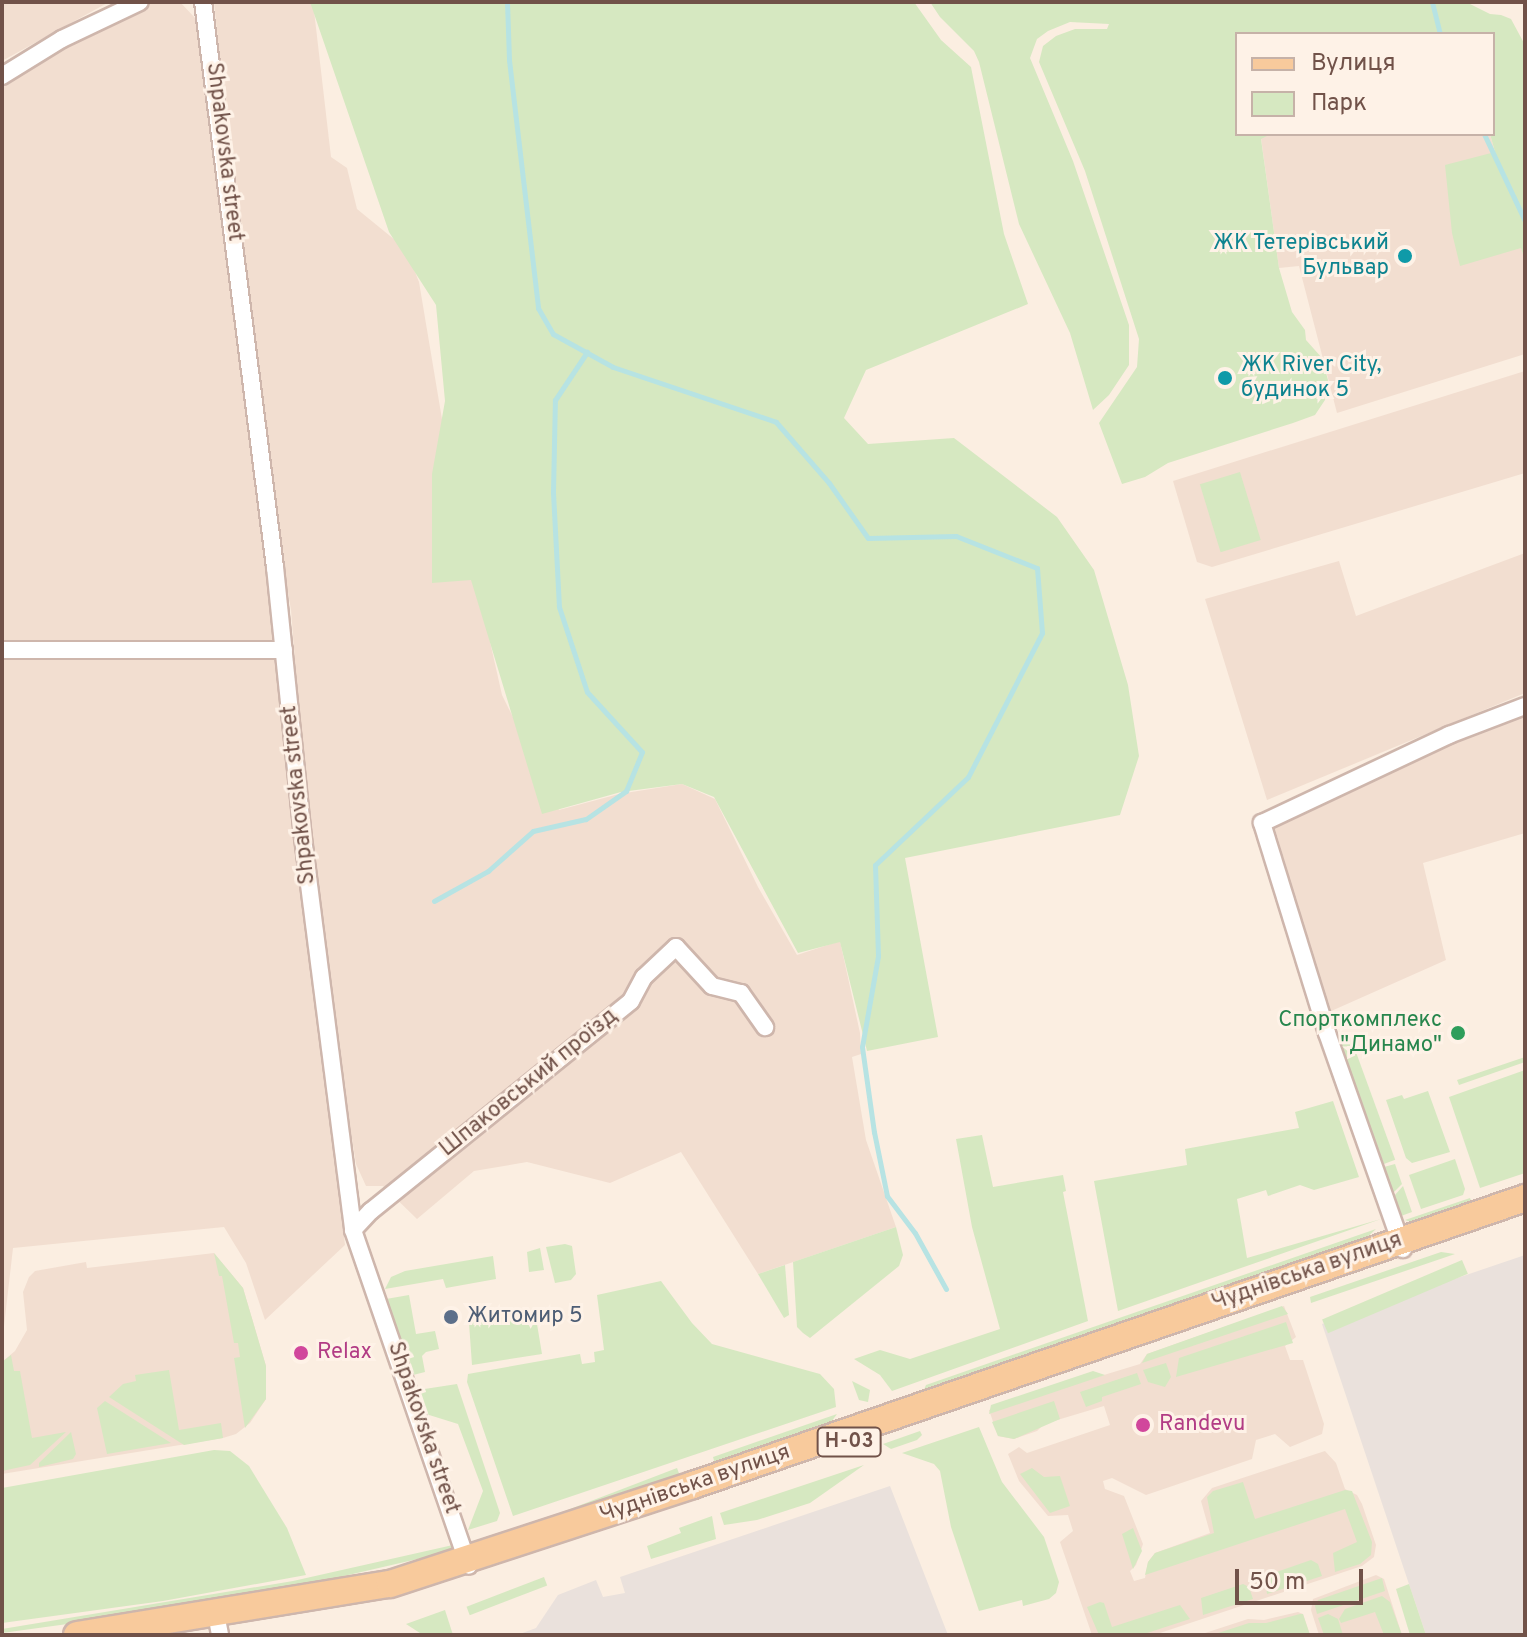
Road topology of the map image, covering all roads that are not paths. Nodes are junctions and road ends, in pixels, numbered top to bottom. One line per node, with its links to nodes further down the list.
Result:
1 (140, 2): 3 (street)
2 (203, 2): 5 (street, Shpakovska street)
3 (2, 76)
4 (2, 650): 5 (street)
5 (284, 650): 10 (street, Shpakovska street)
6 (1525, 706): 11 (street)
7 (765, 1027): 10 (street, Шпаковський проїзд)
8 (1525, 1198): 11 (main road, Чуднівська вулиця / Н-03)
9 (1525, 1209): 11 (main road, Чуднівська вулиця / Н-03)
10 (353, 1230): 12 (street, Shpakovska street)
11 (1402, 1245): 12 (main road, Чуднівська вулиця / Н-03)
12 (470, 1566): 13 (main road, Чуднівська вулиця / Н-03)
13 (218, 1625): 14 (main road, Чуднівська вулиця / Н-03); 15 (main road, Чуднівська вулиця / Н-03)
14 (77, 1635)
15 (163, 1635)

